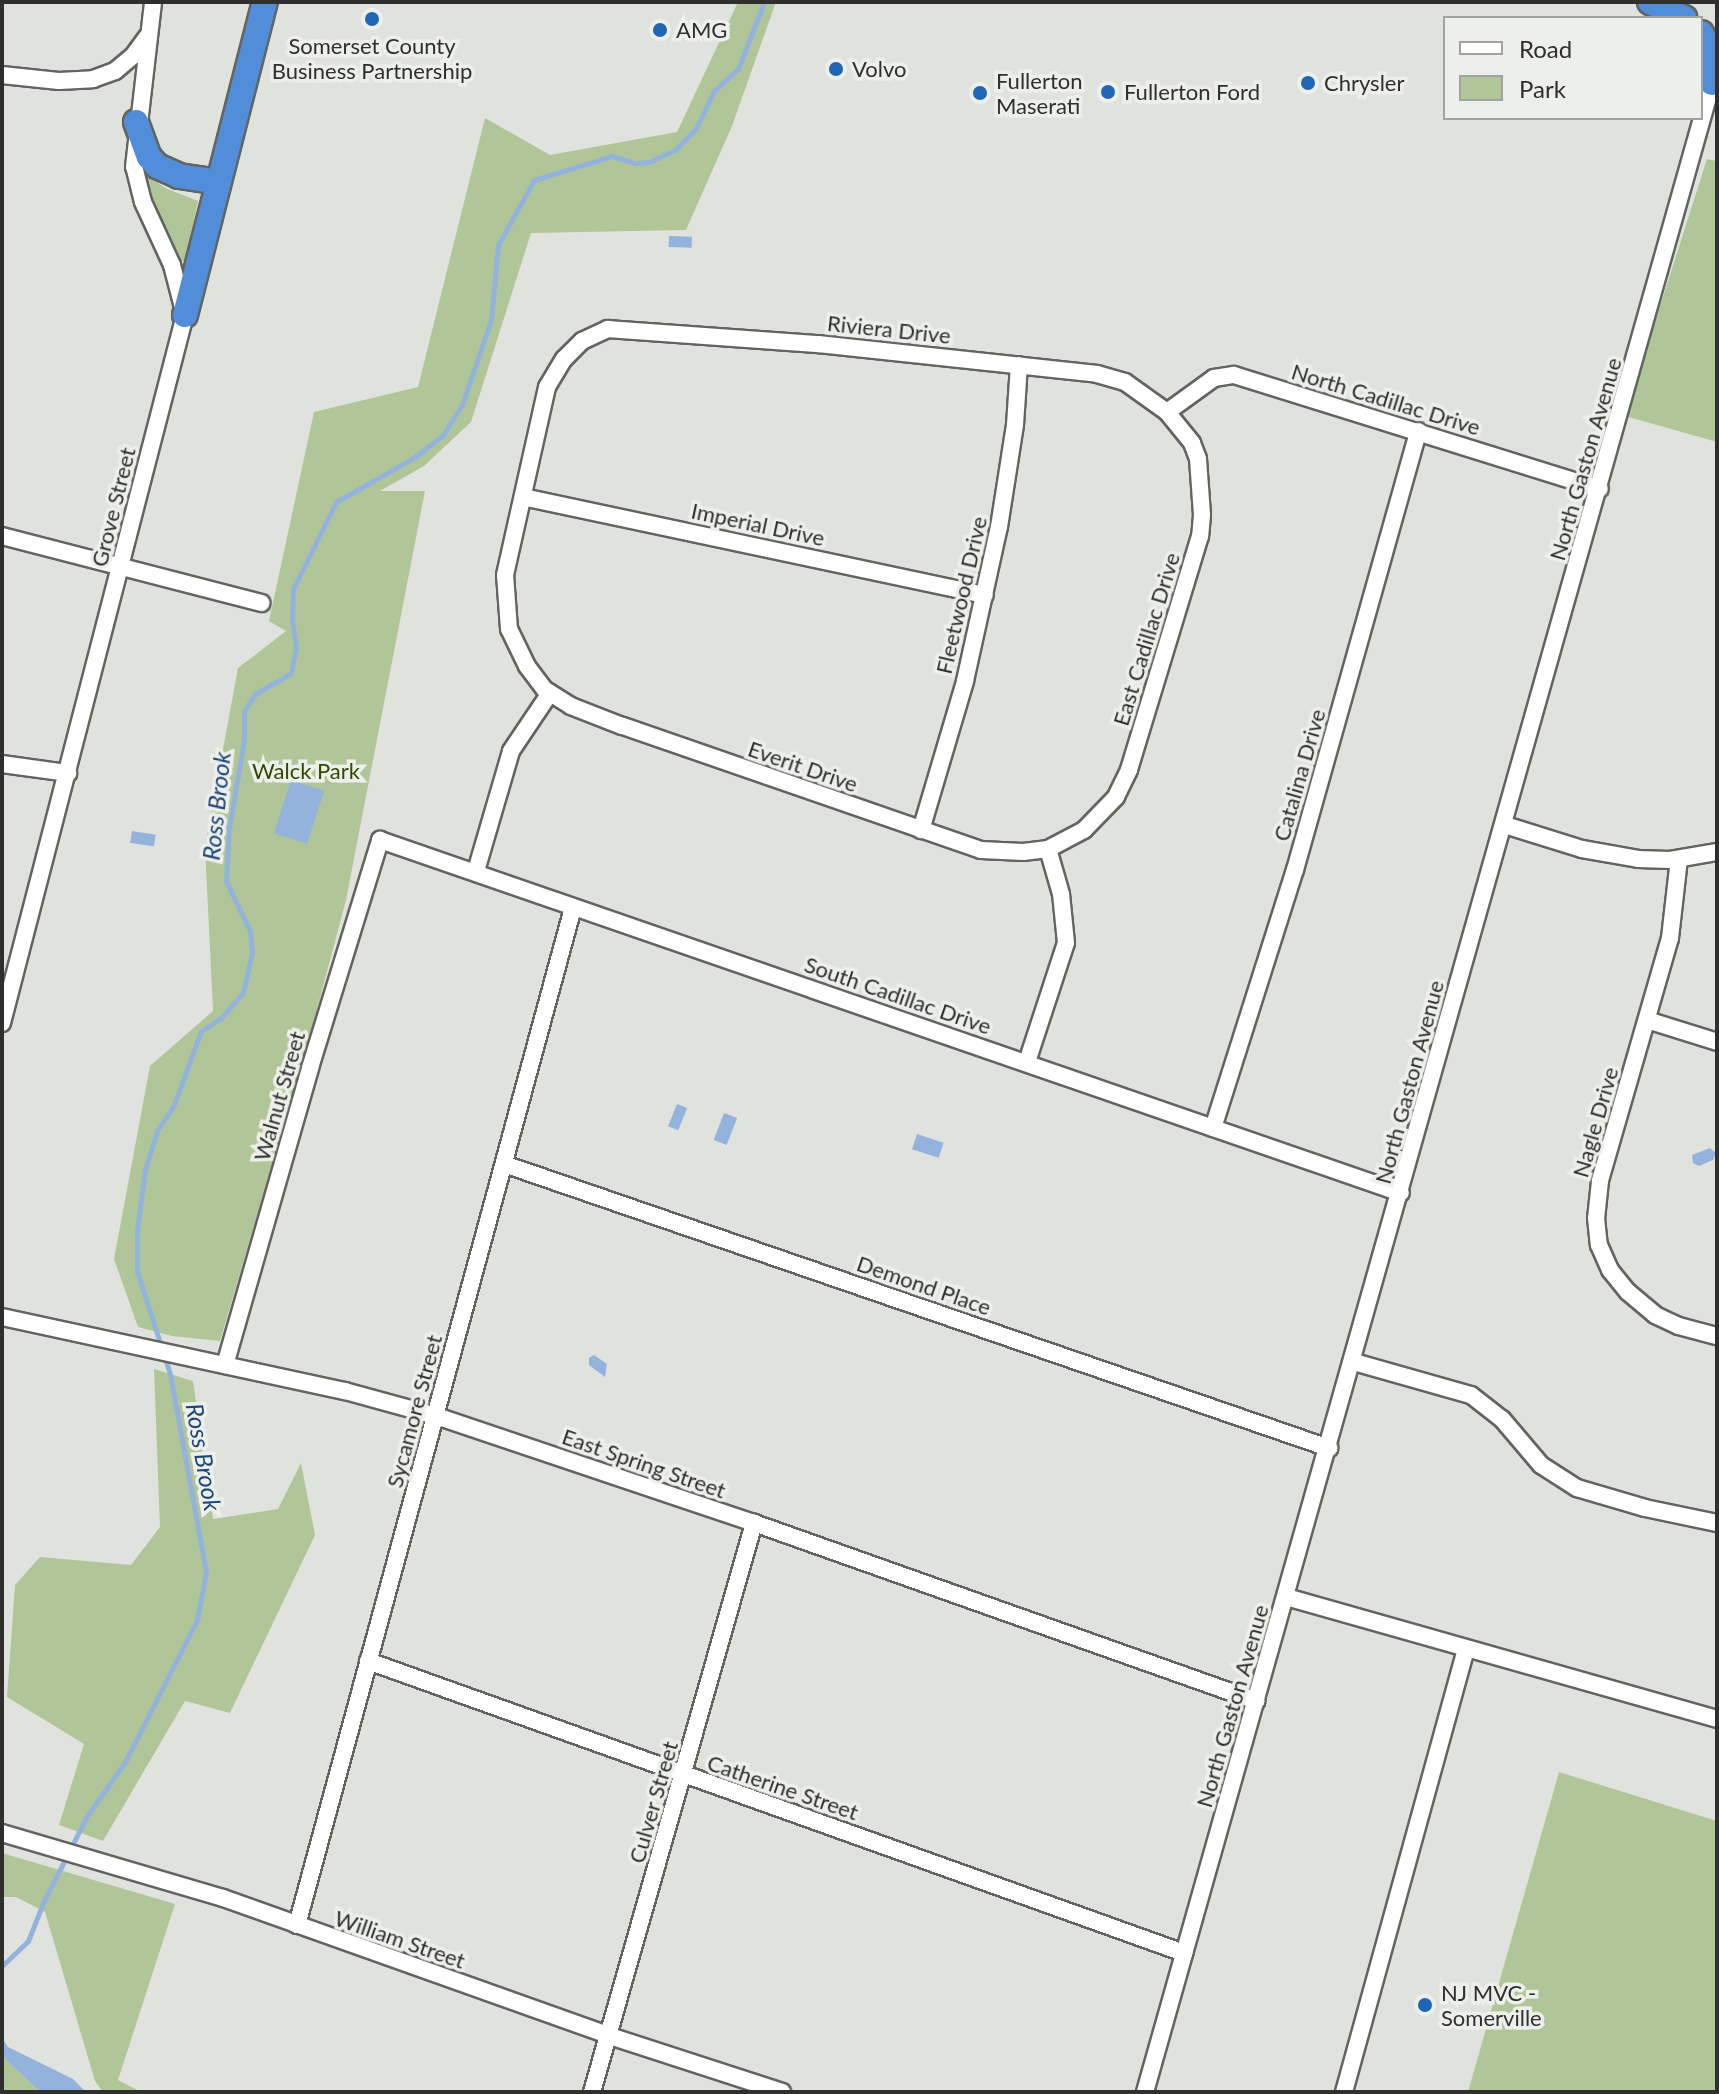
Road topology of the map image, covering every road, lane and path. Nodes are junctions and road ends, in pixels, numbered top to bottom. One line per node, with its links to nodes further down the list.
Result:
1 (153, 2): 5 (street, Grove Street)
2 (265, 2): 10 (highway)
3 (1650, 2): 4 (highway)
4 (1680, 16)
5 (148, 36): 7 (street); 9 (street, Grove Street)
6 (1703, 37): 8 (highway)
7 (2, 75)
8 (1715, 80): 15 (street, North Gaston Avenue)
9 (136, 122): 10 (highway); 11 (street, Grove Street)
10 (219, 182): 11 (highway)
11 (185, 315): 18 (street, Grove Street)
12 (1019, 365): 13 (street, Riviera Drive); 16 (street, Riviera Drive); 19 (street, Fleetwood Drive)
13 (1167, 412): 14 (street, North Cadillac Drive); 27 (street, East Cadillac Drive)
14 (1418, 431): 15 (street, North Cadillac Drive); 36 (street, Catalina Drive)
15 (1600, 489): 24 (street, North Gaston Avenue)
16 (523, 497): 19 (street, Imperial Drive); 21 (street)
17 (2, 536): 18 (street)
18 (121, 567): 20 (street); 23 (street, Grove Street)
19 (985, 595): 25 (street, Fleetwood Drive)
20 (261, 603)
21 (550, 693): 25 (street, Everit Drive); 30 (street)
22 (2, 764): 23 (street)
23 (68, 773): 33 (street, Grove Street)
24 (1505, 825): 29 (street); 38 (street, North Gaston Avenue)
25 (921, 830): 27 (street, Everit Drive)
26 (380, 840): 30 (street, South Cadillac Drive); 42 (street, Walnut Street)
27 (1048, 849): 35 (street)
28 (1717, 852): 29 (street)
29 (1679, 859): 32 (street, Nagle Drive)
30 (476, 871): 31 (street, South Cadillac Drive)
31 (573, 908): 35 (street, South Cadillac Drive); 37 (street, Sycamore Street)
32 (1647, 1020): 34 (street); 40 (street, Nagle Drive)
33 (2, 1023)
34 (1717, 1042)
35 (1027, 1062): 36 (street, South Cadillac Drive)
36 (1213, 1128): 38 (street, South Cadillac Drive)
37 (504, 1164): 43 (street, Sycamore Street); 44 (street, Demond Place)
38 (1401, 1193): 41 (street, North Gaston Avenue)
39 (2, 1317): 42 (street, East Spring Street)
40 (1717, 1336)
41 (1354, 1362): 44 (street, North Gaston Avenue); 46 (street)
42 (225, 1365): 43 (street, East Spring Street)
43 (436, 1416): 45 (street, East Spring Street); 49 (street, Sycamore Street)
44 (1329, 1448): 47 (street, North Gaston Avenue)
45 (754, 1523): 50 (street, East Spring Street); 52 (street, Culver Street)
46 (1717, 1523)
47 (1286, 1597): 48 (street); 50 (street, North Gaston Avenue)
48 (1466, 1650): 51 (street); 60 (street)
49 (368, 1661): 52 (street, Catherine Street); 54 (street, Sycamore Street)
50 (1256, 1701): 55 (street, North Gaston Avenue)
51 (1717, 1719)
52 (684, 1775): 55 (street, Catherine Street); 56 (street, Culver Street)
53 (2, 1833): 54 (street, William Street)
54 (297, 1925): 56 (street, William Street)
55 (1184, 1953): 59 (street, North Gaston Avenue)
56 (607, 2035): 57 (street, Culver Street); 58 (street, William Street)
57 (592, 2092)
58 (782, 2092)
59 (1145, 2092)
60 (1344, 2092)

